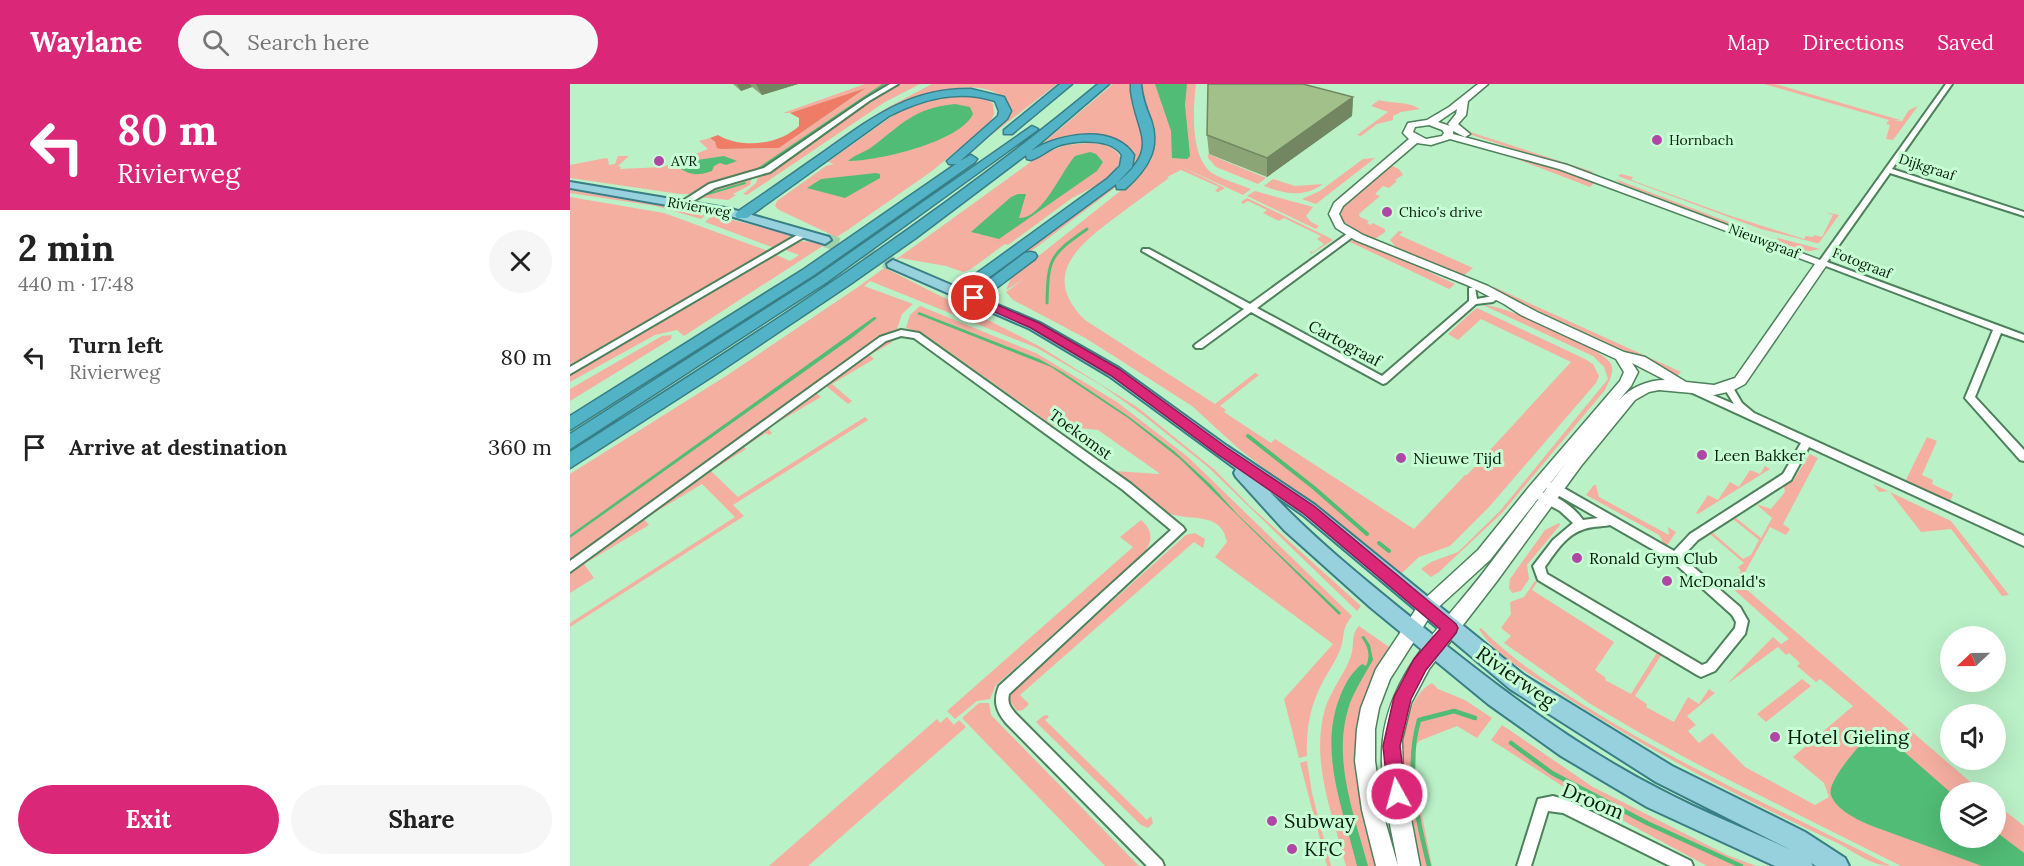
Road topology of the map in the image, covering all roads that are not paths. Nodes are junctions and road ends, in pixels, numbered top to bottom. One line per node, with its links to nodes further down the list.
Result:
1 (895, 84): 16 (street)
2 (1067, 84): 27 (highway)
3 (1086, 84): 43 (highway)
4 (1104, 84): 19 (highway)
5 (1136, 84): 30 (highway)
6 (1484, 84): 9 (street)
7 (1949, 84): 14 (street, Dijkgraaf)
8 (924, 85): 17 (highway)
9 (1464, 99): 10 (street); 13 (street, Nieuwgraaf)
10 (1435, 123): 11 (street); 12 (street)
11 (1448, 136): 12 (street); 13 (street, Nieuwgraaf)
12 (1415, 139): 21 (street)
13 (1516, 153): 25 (street, Nieuwgraaf)
14 (1888, 170): 18 (street, Dijkgraaf); 25 (street, Fotograaf)
15 (570, 185): 16 (main road, Rivierweg)
16 (682, 204): 17 (main road, Rivierweg)
17 (736, 214): 20 (main road, Rivierweg); 27 (highway)
18 (2024, 214)
19 (922, 228): 28 (highway); 46 (highway)
20 (807, 233): 22 (main road, Rivierweg); 37 (street)
21 (1354, 234): 24 (street); 31 (street)
22 (825, 240)
23 (1146, 251): 31 (street)
24 (1407, 258): 29 (street); 32 (street)
25 (1822, 263): 33 (street, Fotograaf); 39 (street, Nieuwgraaf)
26 (893, 264): 28 (main road, Rivierweg)
27 (808, 272): 41 (highway)
28 (960, 292): 30 (main road, Rivierweg)
29 (1472, 296): 31 (street, Cartograaf); 32 (street)
30 (974, 298): 44 (main road, Rivierweg)
31 (1242, 305): 35 (street)
32 (1532, 315): 36 (street)
33 (1998, 328): 34 (street, Fotograaf); 45 (street)
34 (2024, 338)
35 (1199, 346)
36 (1621, 356): 38 (street); 47 (street)
37 (570, 371)
38 (1685, 386): 39 (street); 40 (street); 47 (street)
39 (1729, 388): 40 (street)
40 (1759, 420): 42 (street)
41 (570, 423)
42 (1807, 442): 50 (street); 51 (street)
43 (570, 443)
44 (1221, 450): 53 (main road, Rivierweg); 55 (main road, Rivierweg)
45 (2024, 457)
46 (570, 461)
47 (1545, 490): 48 (street); 49 (street); 53 (street); 54 (street)
48 (1610, 521): 49 (street); 51 (street)
49 (1580, 525): 51 (street)
50 (2024, 541)
51 (1675, 557)
52 (570, 567): 57 (street, Toekomst)
53 (1426, 608): 54 (main road, Rivierweg); 55 (street)
54 (1450, 628): 56 (street); 63 (main road, Rivierweg)
55 (1412, 629): 56 (main road, Rivierweg); 58 (street)
56 (1434, 647): 59 (street); 62 (main road, Rivierweg)
57 (1157, 866)
58 (1387, 866)
59 (1409, 866)
60 (1524, 866): 61 (street, Droom)
61 (1686, 866)
62 (1801, 866)
63 (1837, 866)

